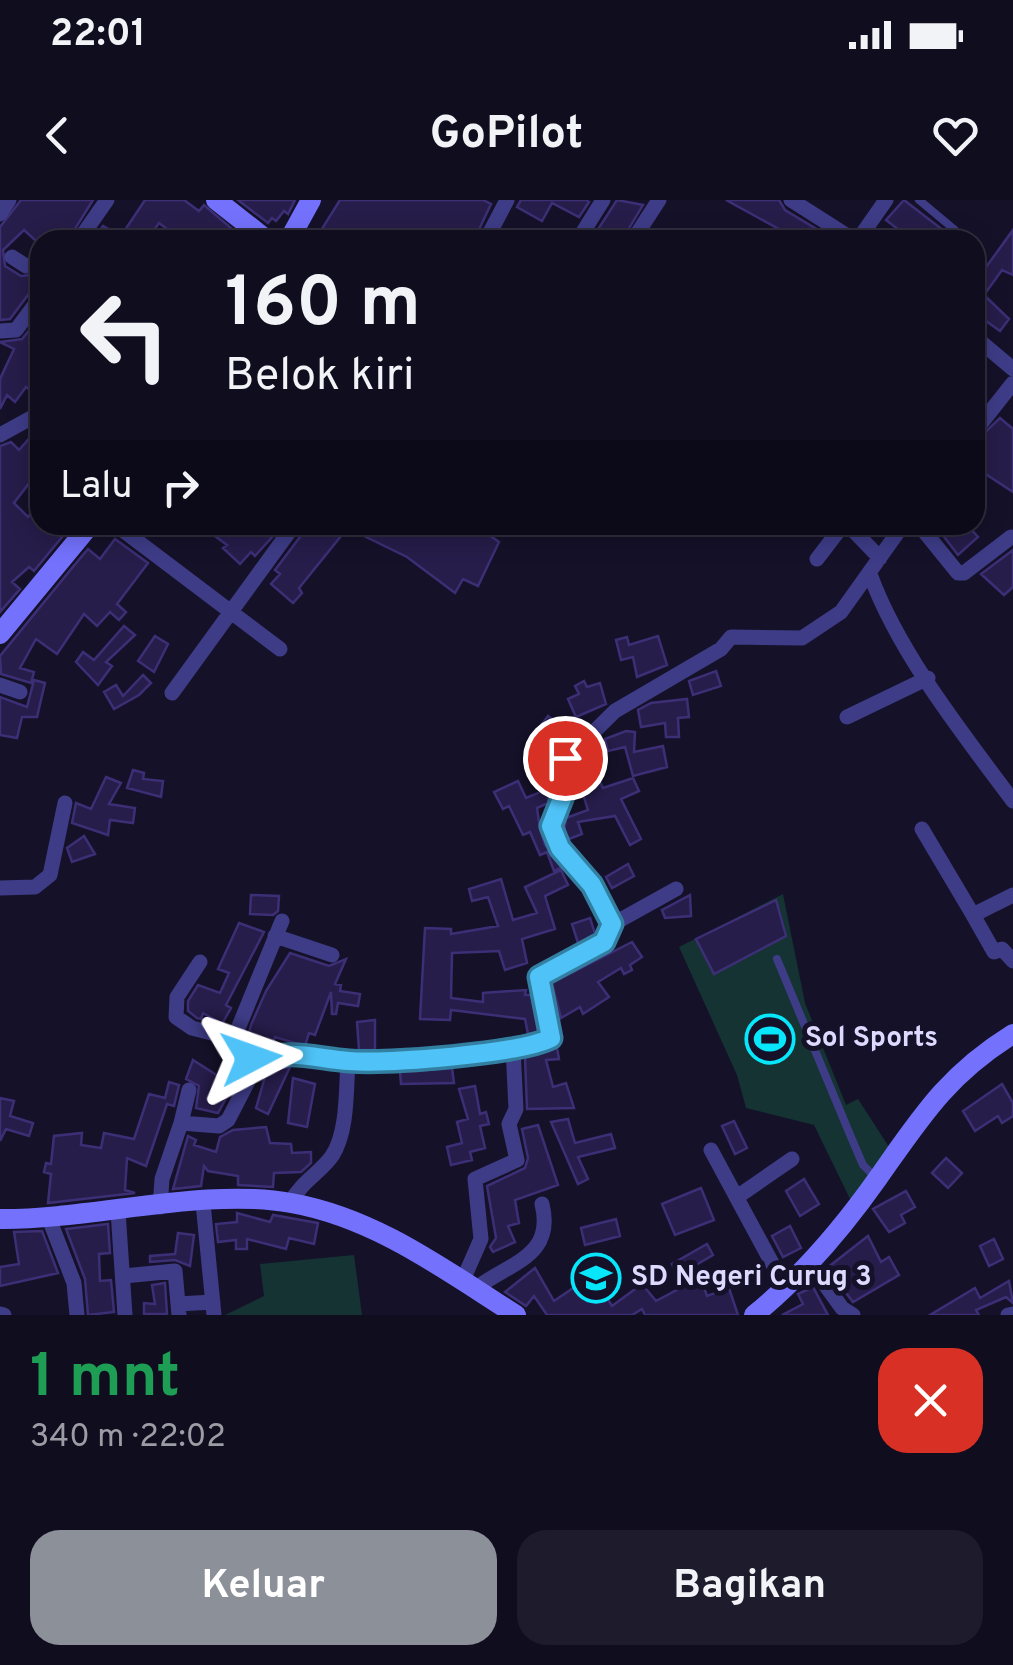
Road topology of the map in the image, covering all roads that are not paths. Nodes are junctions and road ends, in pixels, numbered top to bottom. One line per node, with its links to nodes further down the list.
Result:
1 (9, 200): 11 (street)
2 (107, 200): 12 (street)
3 (216, 200): 13 (street)
4 (310, 200): 14 (street)
5 (507, 200): 15 (street)
6 (603, 200): 16 (street)
7 (659, 200): 17 (street)
8 (791, 200): 18 (street)
9 (919, 200): 20 (lane)
10 (884, 201): 19 (street)
11 (0, 214)
12 (87, 230)
13 (255, 230)
14 (294, 230)
15 (491, 230)
16 (584, 230)
17 (640, 230)
18 (848, 230)
19 (868, 230)
20 (955, 230)
21 (12, 257): 22 (street)
22 (30, 265)
23 (30, 311): 24 (street)
24 (0, 331)
25 (985, 346): 26 (street)
26 (1013, 370)
27 (1013, 383): 28 (street)
28 (985, 418)
29 (30, 419): 30 (street)
30 (0, 436)
31 (82, 535): 43 (street)
32 (129, 535): 42 (street)
33 (287, 535): 42 (street)
34 (838, 535): 40 (street)
35 (856, 535): 39 (street)
36 (896, 535): 39 (street)
37 (928, 535): 38 (street)
38 (1011, 536)
39 (880, 558): 41 (street)
40 (818, 559)
41 (870, 574): 45 (street); 57 (street)
42 (230, 612): 44 (street); 48 (street)
43 (0, 634)
44 (280, 650)
45 (928, 678): 49 (street); 50 (street)
46 (0, 685): 47 (street)
47 (20, 692)
48 (172, 693)
49 (847, 716)
50 (1013, 801)
51 (65, 803): 53 (street)
52 (922, 829): 56 (street)
53 (0, 888)
54 (676, 889): 57 (street)
55 (1013, 895): 56 (street)
56 (973, 915): 60 (street)
57 (612, 924): 64 (street)
58 (332, 955): 63 (street)
59 (777, 959): 71 (lane)
60 (1013, 961)
61 (200, 962): 63 (street)
62 (1013, 1034): 71 (street)
63 (235, 1039): 66 (street)
64 (513, 1048): 65 (street); 82 (street)
65 (348, 1061): 66 (street); 74 (street)
66 (257, 1063): 68 (street)
67 (189, 1090): 68 (street)
68 (181, 1123): 76 (street)
69 (711, 1150): 72 (street)
70 (792, 1159): 72 (street)
71 (877, 1179): 80 (street)
72 (736, 1197): 83 (street)
73 (203, 1202): 74 (street); 76 (street); 84 (street)
74 (290, 1202): 82 (street)
75 (542, 1204): 82 (street)
76 (160, 1207): 77 (street)
77 (118, 1211): 78 (street); 81 (street)
78 (48, 1216): 79 (street); 86 (street)
79 (0, 1219)
80 (810, 1264): 83 (street); 90 (street)
81 (124, 1276): 85 (street); 87 (street)
82 (469, 1284): 88 (street)
83 (786, 1289): 89 (street)
84 (214, 1309): 85 (street)
85 (179, 1310)
86 (77, 1315)
87 (125, 1315)
88 (516, 1315)
89 (754, 1315)
90 (853, 1315)

